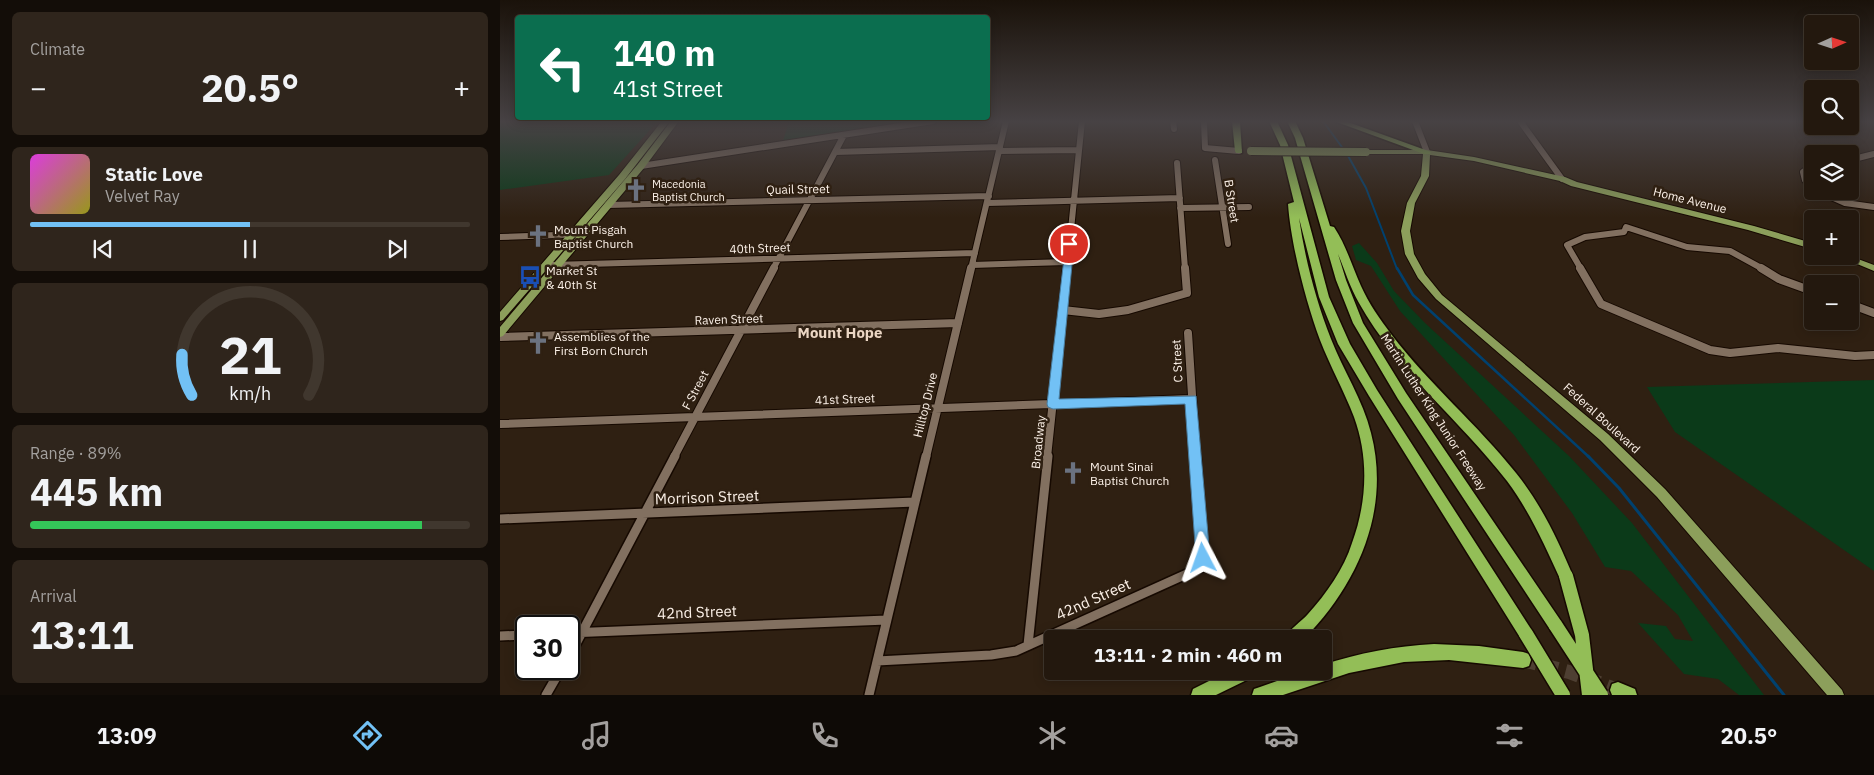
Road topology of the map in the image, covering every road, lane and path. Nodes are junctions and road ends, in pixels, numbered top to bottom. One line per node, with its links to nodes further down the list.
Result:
1 (640, 153): 32 (main road)
2 (644, 153): 18 (main road)
3 (650, 153): 18 (main road)
4 (723, 153): 18 (street)
5 (834, 153): 22 (street, F Street)
6 (999, 153): 21 (street, Hilltop Drive)
7 (1079, 153): 24 (street, Broadway)
8 (1286, 153): 17 (highway)
9 (1305, 153): 30 (highway, Martin Luther King Junior Freeway)
10 (1426, 153): 85 (main road, Federal Boulevard)
11 (1436, 153): 19 (main road, Home Avenue)
12 (1543, 153): 19 (street)
13 (1874, 154): 14 (street)
14 (1859, 158)
15 (1215, 160): 27 (street, B Street)
16 (1177, 163): 20 (street)
17 (1289, 163): 67 (highway); 82 (highway, bridge)
18 (641, 166): 25 (main road)
19 (1562, 179): 34 (main road, Home Avenue); 36 (main road, Home Avenue)
20 (1180, 198): 24 (street, Quail Street); 29 (street)
21 (988, 199): 22 (street, Quail Street); 24 (street, Quail Street); 37 (street, Hilltop Drive)
22 (810, 200): 25 (street, Quail Street); 39 (street, F Street)
23 (1838, 200): 26 (street)
24 (1073, 201): 41 (street, Broadway)
25 (608, 205): 31 (main road)
26 (1874, 206)
27 (1222, 207): 28 (street); 29 (street); 35 (street, B Street)
28 (1248, 207)
29 (1180, 208): 49 (street)
30 (1325, 219): 83 (highway, bridge); 84 (highway, Martin Luther King Junior Freeway, bridge)
31 (584, 234): 32 (street); 43 (main road)
32 (572, 235): 33 (street); 45 (main road)
33 (500, 237)
34 (1804, 238)
35 (1228, 244)
36 (1804, 244)
37 (975, 253): 39 (street, 40th Street); 44 (street, Hilltop Drive)
38 (1859, 255): 40 (main road)
39 (779, 259): 43 (street, 40th Street); 53 (street, F Street)
40 (1874, 261)
41 (1067, 262): 44 (street); 49 (street, Broadway)
42 (1859, 262): 46 (main road)
43 (558, 265): 45 (street, 40th Street); 55 (main road)
44 (972, 265): 52 (street, Hilltop Drive)
45 (545, 266): 51 (main road)
46 (1874, 268)
47 (1804, 289): 56 (street)
48 (1859, 307): 50 (street)
49 (1063, 310): 58 (street, Broadway)
50 (1874, 313)
51 (500, 318)
52 (958, 323): 53 (street, Raven Street); 59 (street, Hilltop Drive)
53 (741, 330): 55 (street, Raven Street); 60 (street, F Street)
54 (1188, 333): 57 (street, C Street)
55 (500, 335)
56 (1874, 355)
57 (1191, 399): 58 (street, 41st Street); 65 (street, C Street)
58 (1053, 404): 59 (street, 41st Street); 73 (street, Broadway)
59 (938, 408): 60 (street, 41st Street); 62 (street, Hilltop Drive)
60 (696, 417): 61 (street, 41st Street); 63 (street, F Street)
61 (500, 424)
62 (915, 502): 63 (street, Morrison Street); 66 (street, Hilltop Drive)
63 (645, 514): 64 (street, Morrison Street); 69 (street, F Street)
64 (500, 519)
65 (1200, 568): 73 (street, 42nd Street)
66 (887, 620): 69 (street, 42nd Street); 75 (street, Hilltop Drive)
67 (1302, 630)
68 (580, 632): 69 (street, 42nd Street)
69 (583, 632): 72 (street, F Street)
70 (515, 635): 71 (street)
71 (500, 636)
72 (580, 637)
73 (1028, 645): 75 (street, 42nd Street)
74 (1523, 660): 81 (highway)
75 (877, 661): 79 (street, Hilltop Drive)
76 (555, 680): 78 (street)
77 (1230, 680): 80 (highway)
78 (546, 695)
79 (869, 695)
80 (1200, 695)
81 (1260, 695)
82 (1563, 695)
83 (1589, 695)
84 (1601, 695)
85 (1837, 695)

